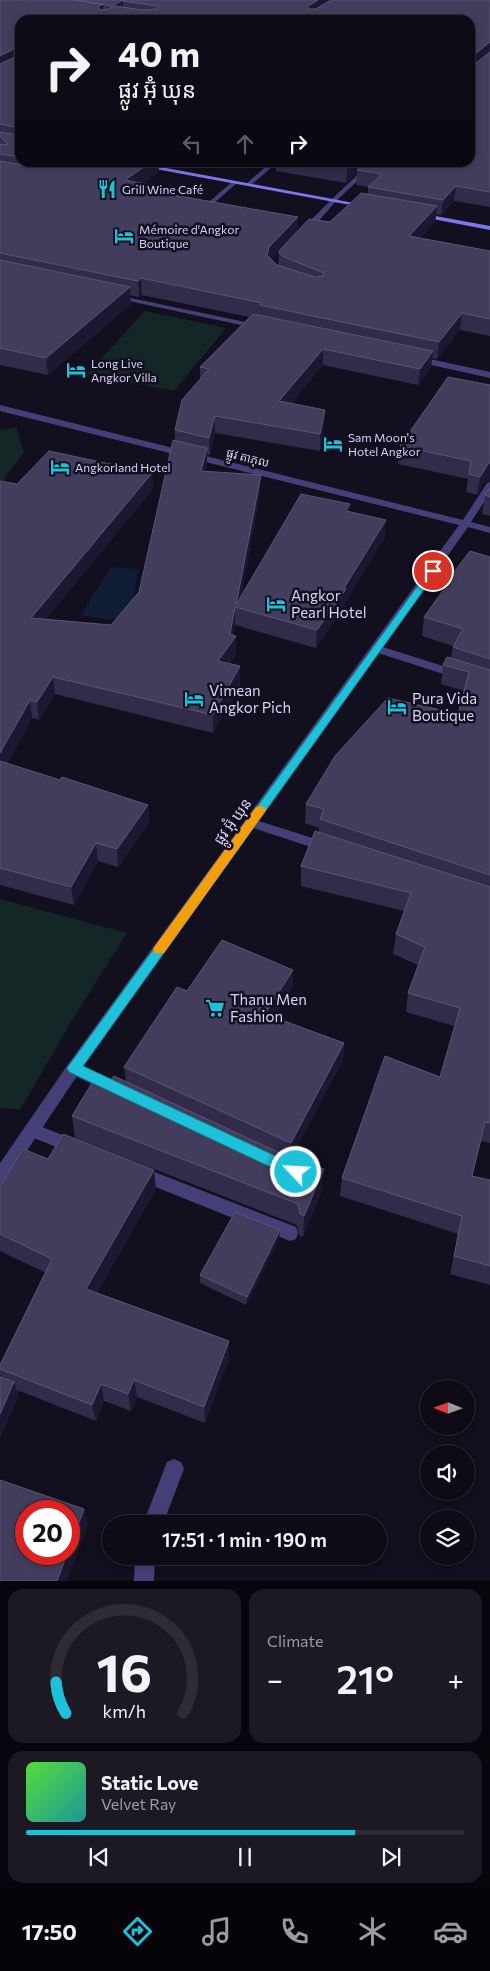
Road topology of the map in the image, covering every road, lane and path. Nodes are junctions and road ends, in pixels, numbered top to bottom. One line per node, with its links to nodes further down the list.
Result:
1 (148, 167): 4 (main road)
2 (269, 167): 5 (street)
3 (370, 167): 6 (street)
4 (234, 182): 5 (main road); 8 (street)
5 (248, 185): 6 (main road)
6 (334, 200): 7 (main road); 11 (street)
7 (373, 207)
8 (204, 209)
9 (412, 214): 10 (main road)
10 (490, 228)
11 (302, 234)
12 (106, 294): 13 (street)
13 (269, 329)
14 (404, 357): 15 (street)
15 (490, 375)
16 (0, 408): 18 (street, ផ្លូវ តាភុល)
17 (490, 485): 18 (street, ផ្លូវ អ៊ុំ ឃុន)
18 (466, 523): 19 (street, ផ្លូវ តាភុល); 20 (street, ផ្លូវ អ៊ុំ ឃុន)
19 (490, 530)
20 (377, 649): 21 (street); 22 (street, ផ្លូវ អ៊ុំ ឃុន)
21 (490, 685)
22 (250, 823): 23 (street); 24 (street, ផ្លូវ អ៊ុំ ឃុន)
23 (343, 853)
24 (74, 1068): 25 (street); 26 (street, ផ្លូវ អ៊ុំ ឃុន)
25 (136, 1097)
26 (32, 1130): 27 (street); 29 (street, ផ្លូវ អ៊ុំ ឃុន)
27 (87, 1152)
28 (124, 1167): 30 (street)
29 (0, 1177)
30 (290, 1233)
31 (174, 1469): 32 (street)
32 (156, 1515)
33 (145, 1565): 34 (street)
34 (144, 1581)

